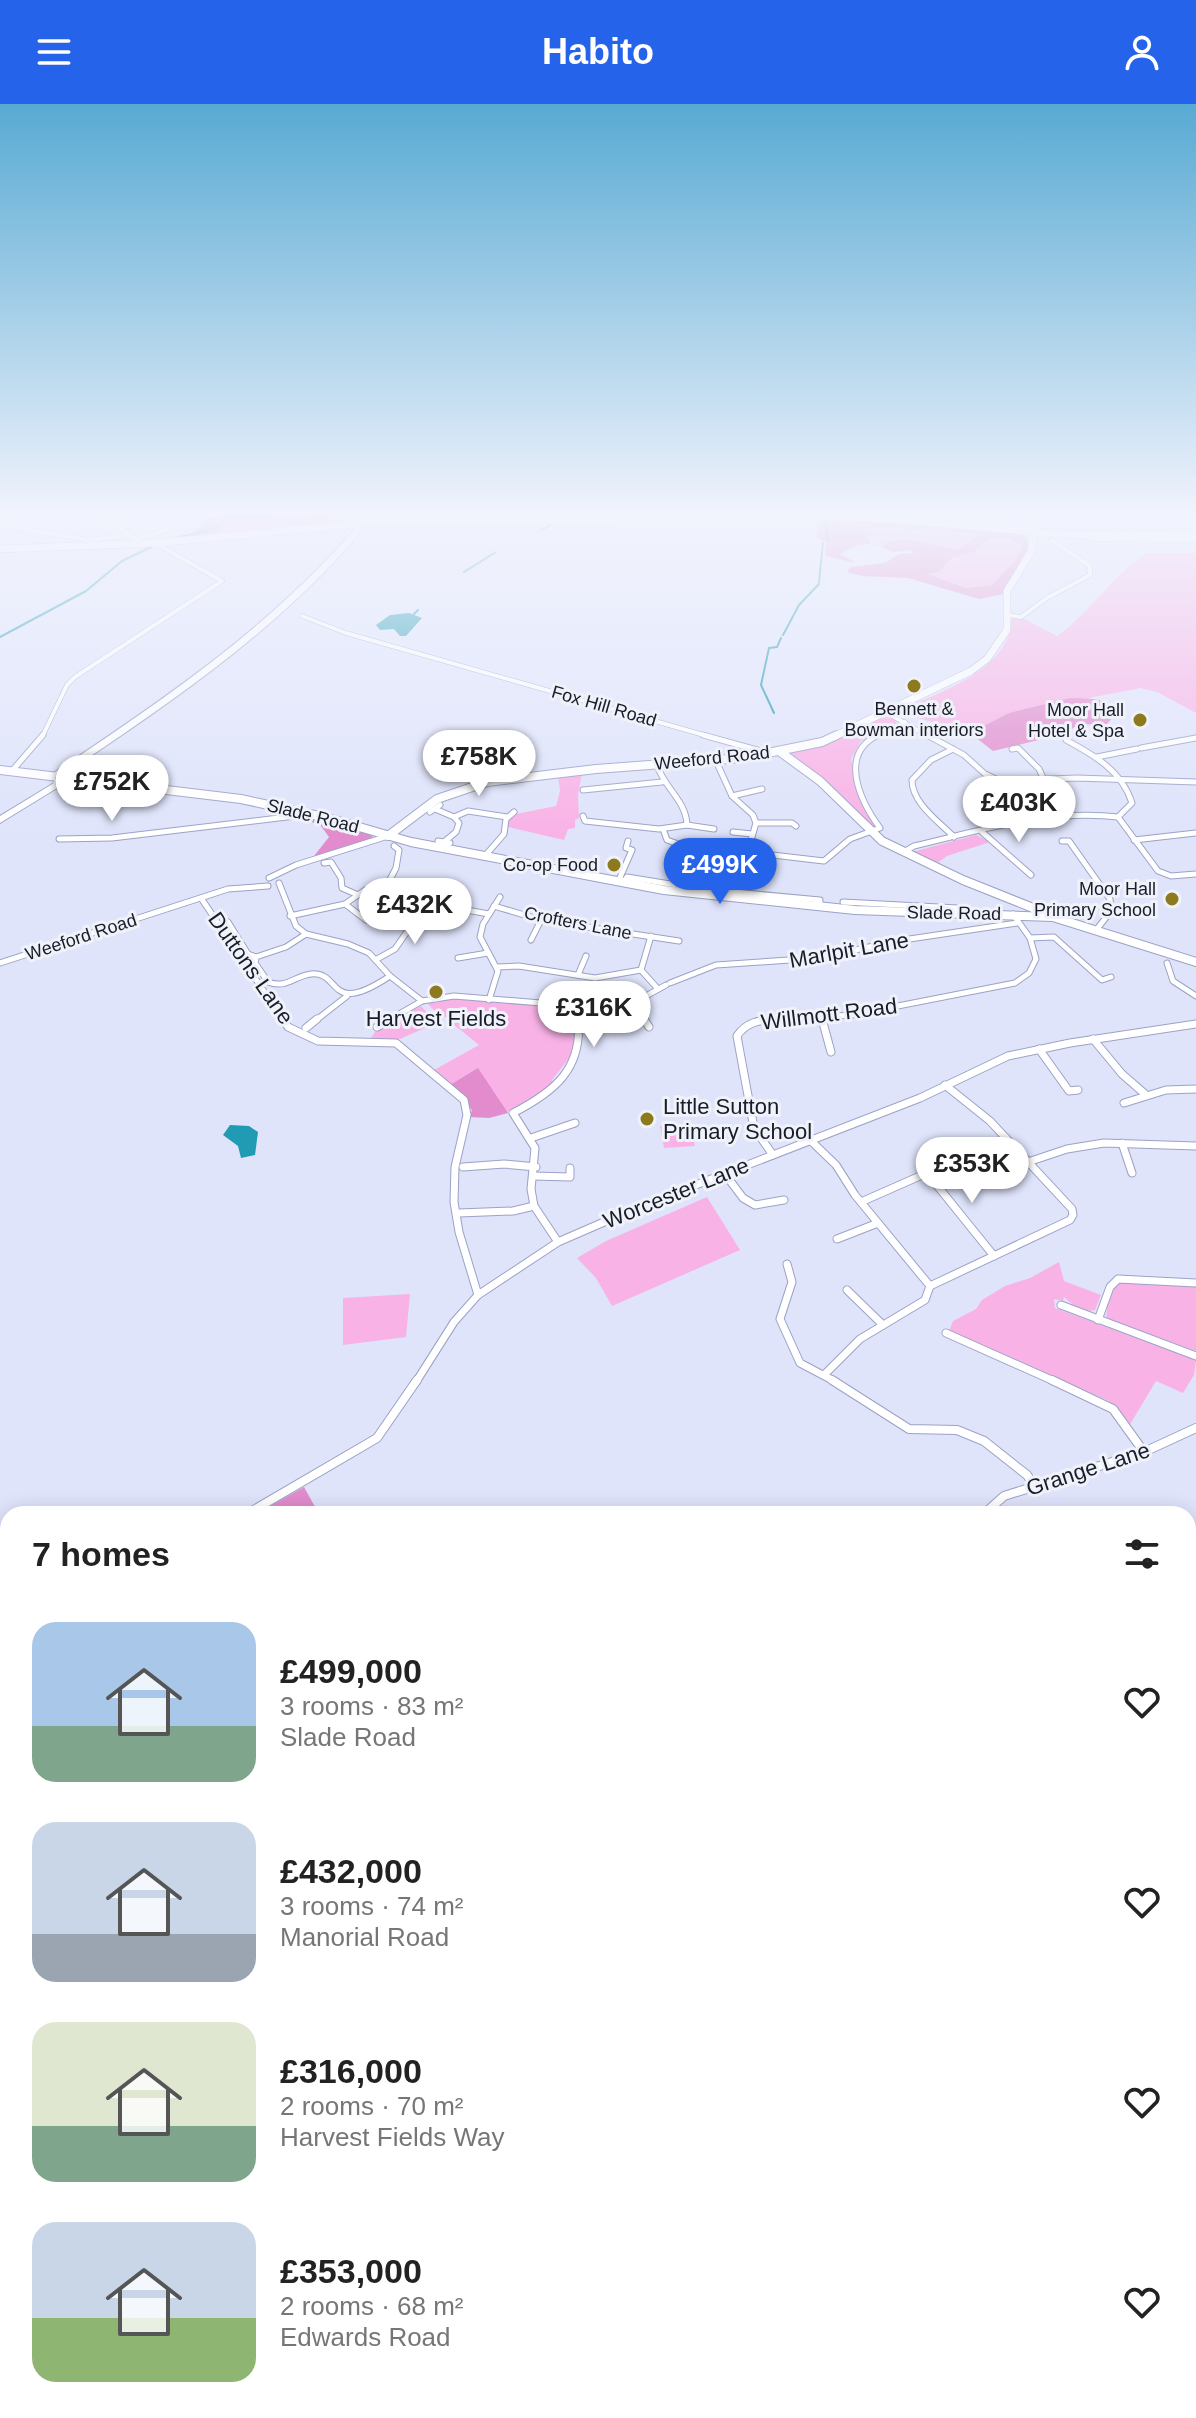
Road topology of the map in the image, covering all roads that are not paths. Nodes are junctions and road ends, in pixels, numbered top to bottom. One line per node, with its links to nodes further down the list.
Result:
1 (165, 619): 18 (street)
2 (266, 619): 19 (highway)
3 (277, 619): 19 (highway)
4 (310, 619): 13 (street, Fox Hill Road)
5 (1007, 619): 6 (street, Weeford Road)
6 (887, 713): 7 (street); 12 (street, Weeford Road)
7 (905, 722): 11 (street); 44 (street)
8 (1196, 738): 14 (street)
9 (1066, 740): 14 (street)
10 (1018, 748): 21 (street)
11 (953, 749): 22 (street); 49 (street)
12 (779, 751): 13 (street, Weeford Road); 44 (street)
13 (768, 753): 15 (street, Weeford Road)
14 (1097, 757): 20 (street)
15 (716, 761): 16 (street, Weeford Road); 28 (street)
16 (657, 765): 23 (street); 48 (street, Weeford Road)
17 (0, 770): 18 (street, Slade Road)
18 (11, 772): 31 (street, Slade Road)
19 (58, 778): 30 (highway); 37 (highway)
20 (1118, 779): 21 (street); 24 (street); 35 (street)
21 (1044, 780): 22 (street)
22 (1000, 781): 27 (street)
23 (662, 782): 25 (street); 40 (street)
24 (1196, 782)
25 (583, 790)
26 (770, 791): 28 (street)
27 (970, 793)
28 (732, 796): 38 (street)
29 (435, 809): 33 (street)
30 (0, 811)
31 (304, 812): 48 (street, Slade Road); 50 (street)
32 (514, 812): 34 (street)
33 (454, 817): 34 (street); 54 (street)
34 (507, 817): 59 (street)
35 (1118, 817): 45 (street); 51 (street)
36 (582, 819): 41 (street)
37 (0, 820)
38 (756, 823): 39 (street); 47 (street)
39 (794, 823)
40 (687, 825): 41 (street); 42 (street)
41 (663, 829): 55 (street)
42 (714, 829)
43 (733, 832): 47 (street)
44 (871, 832): 58 (street); 61 (street)
45 (981, 832): 49 (street); 65 (street)
46 (1196, 833): 51 (street)
47 (752, 834): 57 (street)
48 (388, 836): 59 (street, Slade Road); 62 (street, Weeford Road)
49 (954, 837): 58 (street)
50 (59, 839)
51 (1134, 840): 64 (street)
52 (628, 841): 68 (street)
53 (1069, 841): 89 (street)
54 (444, 842)
55 (692, 847)
56 (407, 848): 69 (street)
57 (747, 852): 61 (street); 71 (street)
58 (904, 852): 83 (street)
59 (484, 857): 68 (street, Slade Road)
60 (339, 859): 73 (street)
61 (826, 861): 63 (street)
62 (295, 867): 66 (street, Weeford Road); 67 (street, Weeford Road)
63 (825, 870)
64 (1196, 874)
65 (1031, 875)
66 (279, 881): 67 (street, Weeford Road); 72 (street)
67 (268, 883): 72 (street); 75 (street, Weeford Road)
68 (621, 883): 70 (street, Slade Road)
69 (386, 887): 73 (street); 78 (street)
70 (700, 892): 71 (street, Slade Road); 76 (street, Slade Road)
71 (736, 892): 76 (street, Slade Road)
72 (281, 893): 84 (street)
73 (358, 895): 79 (street)
74 (500, 897): 80 (street)
75 (201, 898): 101 (street, Weeford Road); 159 (street, Duttons Lane)
76 (774, 899): 81 (street, Slade Road)
77 (843, 902): 81 (street)
78 (427, 903): 82 (street); 98 (street)
79 (345, 904): 84 (street); 85 (street)
80 (494, 906): 82 (street); 87 (street, Crofters Lane)
81 (855, 907): 86 (street, Slade Road)
82 (489, 914): 95 (street)
83 (1039, 915): 86 (street, Slade Road); 89 (street)
84 (290, 916): 90 (street)
85 (366, 916)
86 (1015, 919): 92 (street); 110 (street, Marlpit Lane)
87 (541, 920): 91 (street, Crofters Lane); 93 (street)
88 (233, 925): 96 (street)
89 (1097, 929): 100 (street)
90 (306, 934): 96 (street); 98 (street)
91 (651, 936): 94 (street, Crofters Lane); 104 (street)
92 (1030, 938): 109 (street); 116 (street, Willmott Road)
93 (544, 939)
94 (679, 941)
95 (488, 953): 99 (street); 103 (street)
96 (256, 957): 111 (street)
97 (576, 957): 107 (street)
98 (377, 959): 108 (street)
99 (455, 960)
100 (1196, 962)
101 (0, 963)
102 (1167, 963): 105 (street)
103 (497, 967): 107 (street); 113 (street)
104 (641, 970): 107 (street); 110 (street)
105 (1169, 972): 106 (street); 112 (street)
106 (1178, 972)
107 (578, 975)
108 (390, 976): 111 (street); 114 (street)
109 (1111, 977)
110 (658, 989): 115 (street, Marlpit Lane)
111 (347, 996): 121 (street)
112 (1196, 996)
113 (489, 1000): 114 (street); 117 (street)
114 (422, 1001): 118 (street)
115 (633, 1003): 117 (street, Marlpit Lane); 120 (street)
116 (822, 1018): 124 (street); 138 (street, Willmott Road)
117 (578, 1019): 130 (street)
118 (379, 1024)
119 (1196, 1024): 122 (street, Worcester Lane)
120 (636, 1026)
121 (306, 1028)
122 (1093, 1039): 123 (street, Worcester Lane); 128 (street)
123 (1039, 1049): 125 (street, Worcester Lane); 127 (street)
124 (831, 1052)
125 (945, 1085): 134 (street); 135 (street, Worcester Lane)
126 (1196, 1089): 128 (street)
127 (1078, 1090)
128 (1145, 1094): 129 (street)
129 (1124, 1103)
130 (513, 1113): 131 (street); 133 (street)
131 (502, 1117)
132 (575, 1124): 133 (street)
133 (531, 1138): 141 (street)
134 (1006, 1138): 139 (street); 143 (street)
135 (810, 1140): 138 (street, Worcester Lane); 148 (street)
136 (1122, 1143): 137 (street); 139 (street); 144 (street)
137 (1196, 1146)
138 (773, 1155): 145 (street, Worcester Lane)
139 (1028, 1162): 154 (street)
140 (468, 1165): 141 (street)
141 (536, 1167): 146 (street)
142 (570, 1168): 146 (street)
143 (927, 1173): 148 (street); 154 (street)
144 (1132, 1173)
145 (725, 1174): 147 (street); 153 (street, Worcester Lane)
146 (533, 1176): 150 (street)
147 (783, 1199)
148 (861, 1202): 151 (street)
149 (467, 1203): 150 (street)
150 (534, 1206): 153 (street)
151 (878, 1223): 152 (street); 157 (street)
152 (837, 1239)
153 (558, 1242): 159 (street, Worcester Lane)
154 (994, 1256): 157 (street)
155 (787, 1264): 165 (street)
156 (1196, 1283): 161 (street)
157 (930, 1286): 162 (street)
158 (847, 1290): 162 (street)
159 (478, 1295): 169 (street, Worcester Lane)
160 (1061, 1305): 161 (street)
161 (1098, 1320): 164 (street)
162 (883, 1325): 165 (street)
163 (946, 1333): 167 (street)
164 (1196, 1356)
165 (824, 1375): 168 (street)
166 (1196, 1428): 167 (street, Grange Lane)
167 (1144, 1452): 168 (street, Grange Lane)
168 (1035, 1487): 170 (street, Grange Lane)
169 (261, 1506)
170 (993, 1506)

